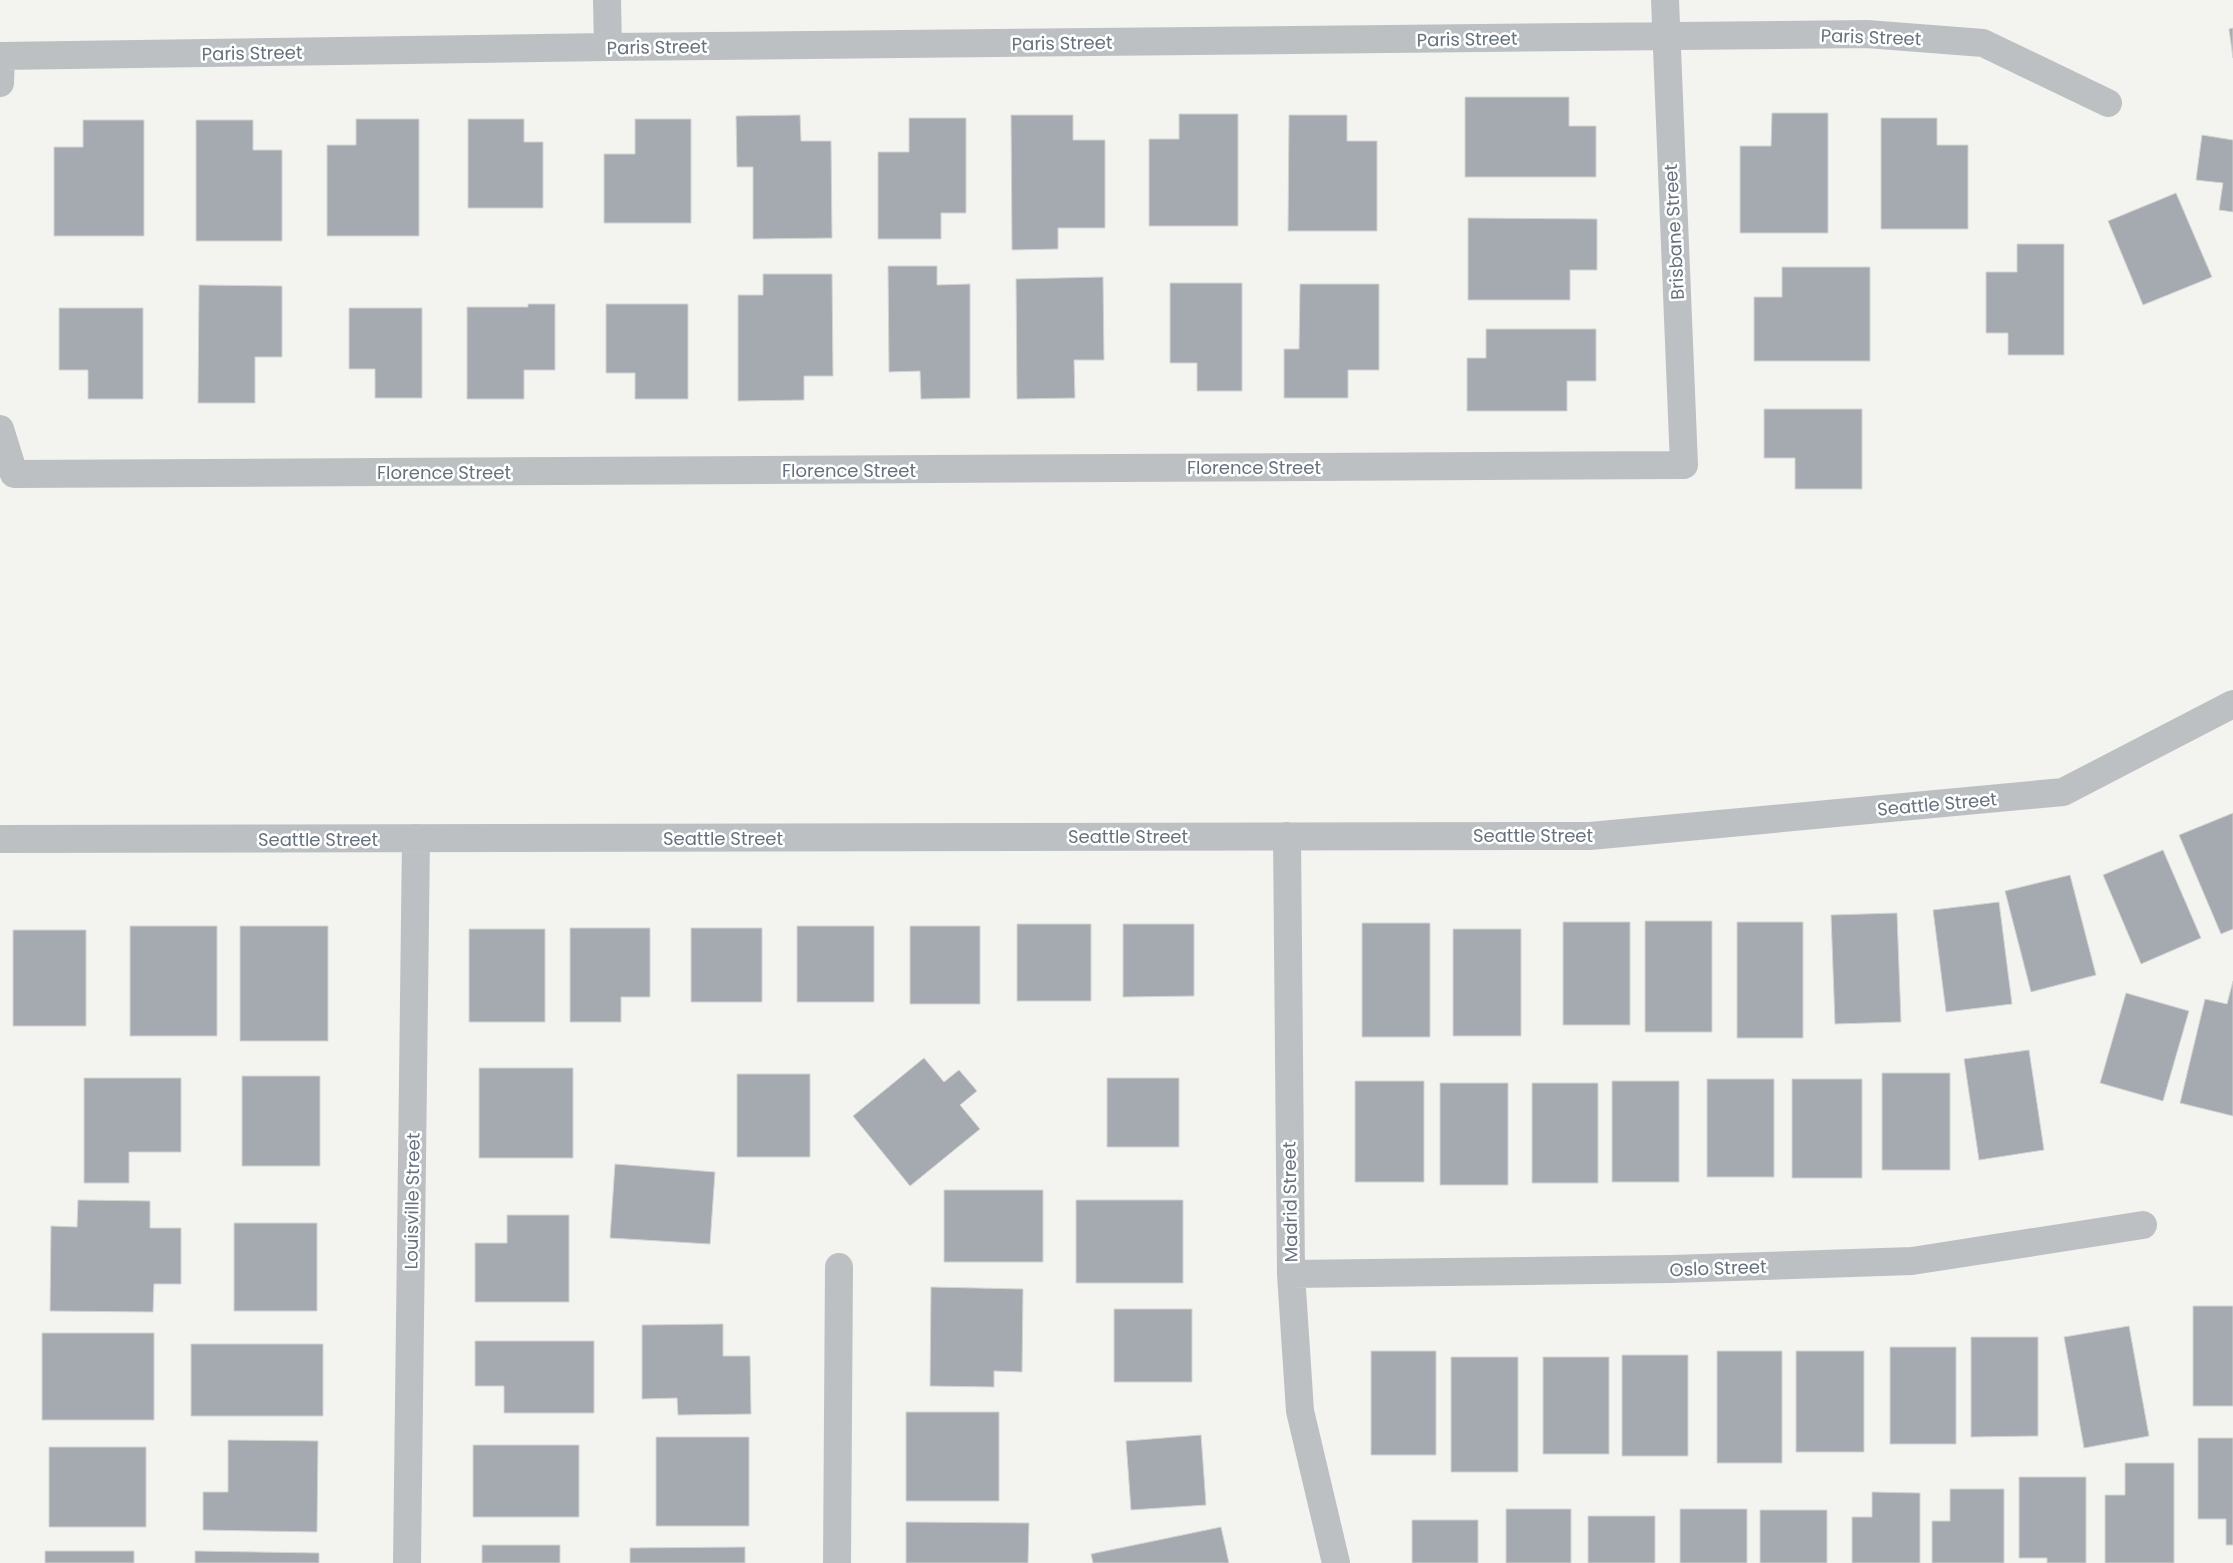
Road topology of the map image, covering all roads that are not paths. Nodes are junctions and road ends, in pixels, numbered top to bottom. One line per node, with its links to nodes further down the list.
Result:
1 (607, 0): 4 (street)
2 (1665, 0): 3 (street, Brisbane Street)
3 (1666, 37): 4 (street, Paris Street); 7 (street, Paris Street); 9 (street, Brisbane Street)
4 (608, 47): 5 (street, Paris Street)
5 (1, 56): 6 (street)
6 (0, 83)
7 (2108, 103)
8 (0, 429): 9 (street, Florence Street)
9 (1684, 465)
10 (2233, 704): 11 (street, Seattle Street)
11 (1287, 836): 12 (street, Seattle Street); 16 (street, Madrid Street)
12 (416, 838): 13 (street, Seattle Street); 17 (street, Louisville Street)
13 (0, 839)
14 (2143, 1225): 16 (street, Oslo Street)
15 (838, 1267): 18 (street)
16 (1291, 1274): 19 (street, Madrid Street)
17 (407, 1563)
18 (837, 1563)
19 (1336, 1563)

